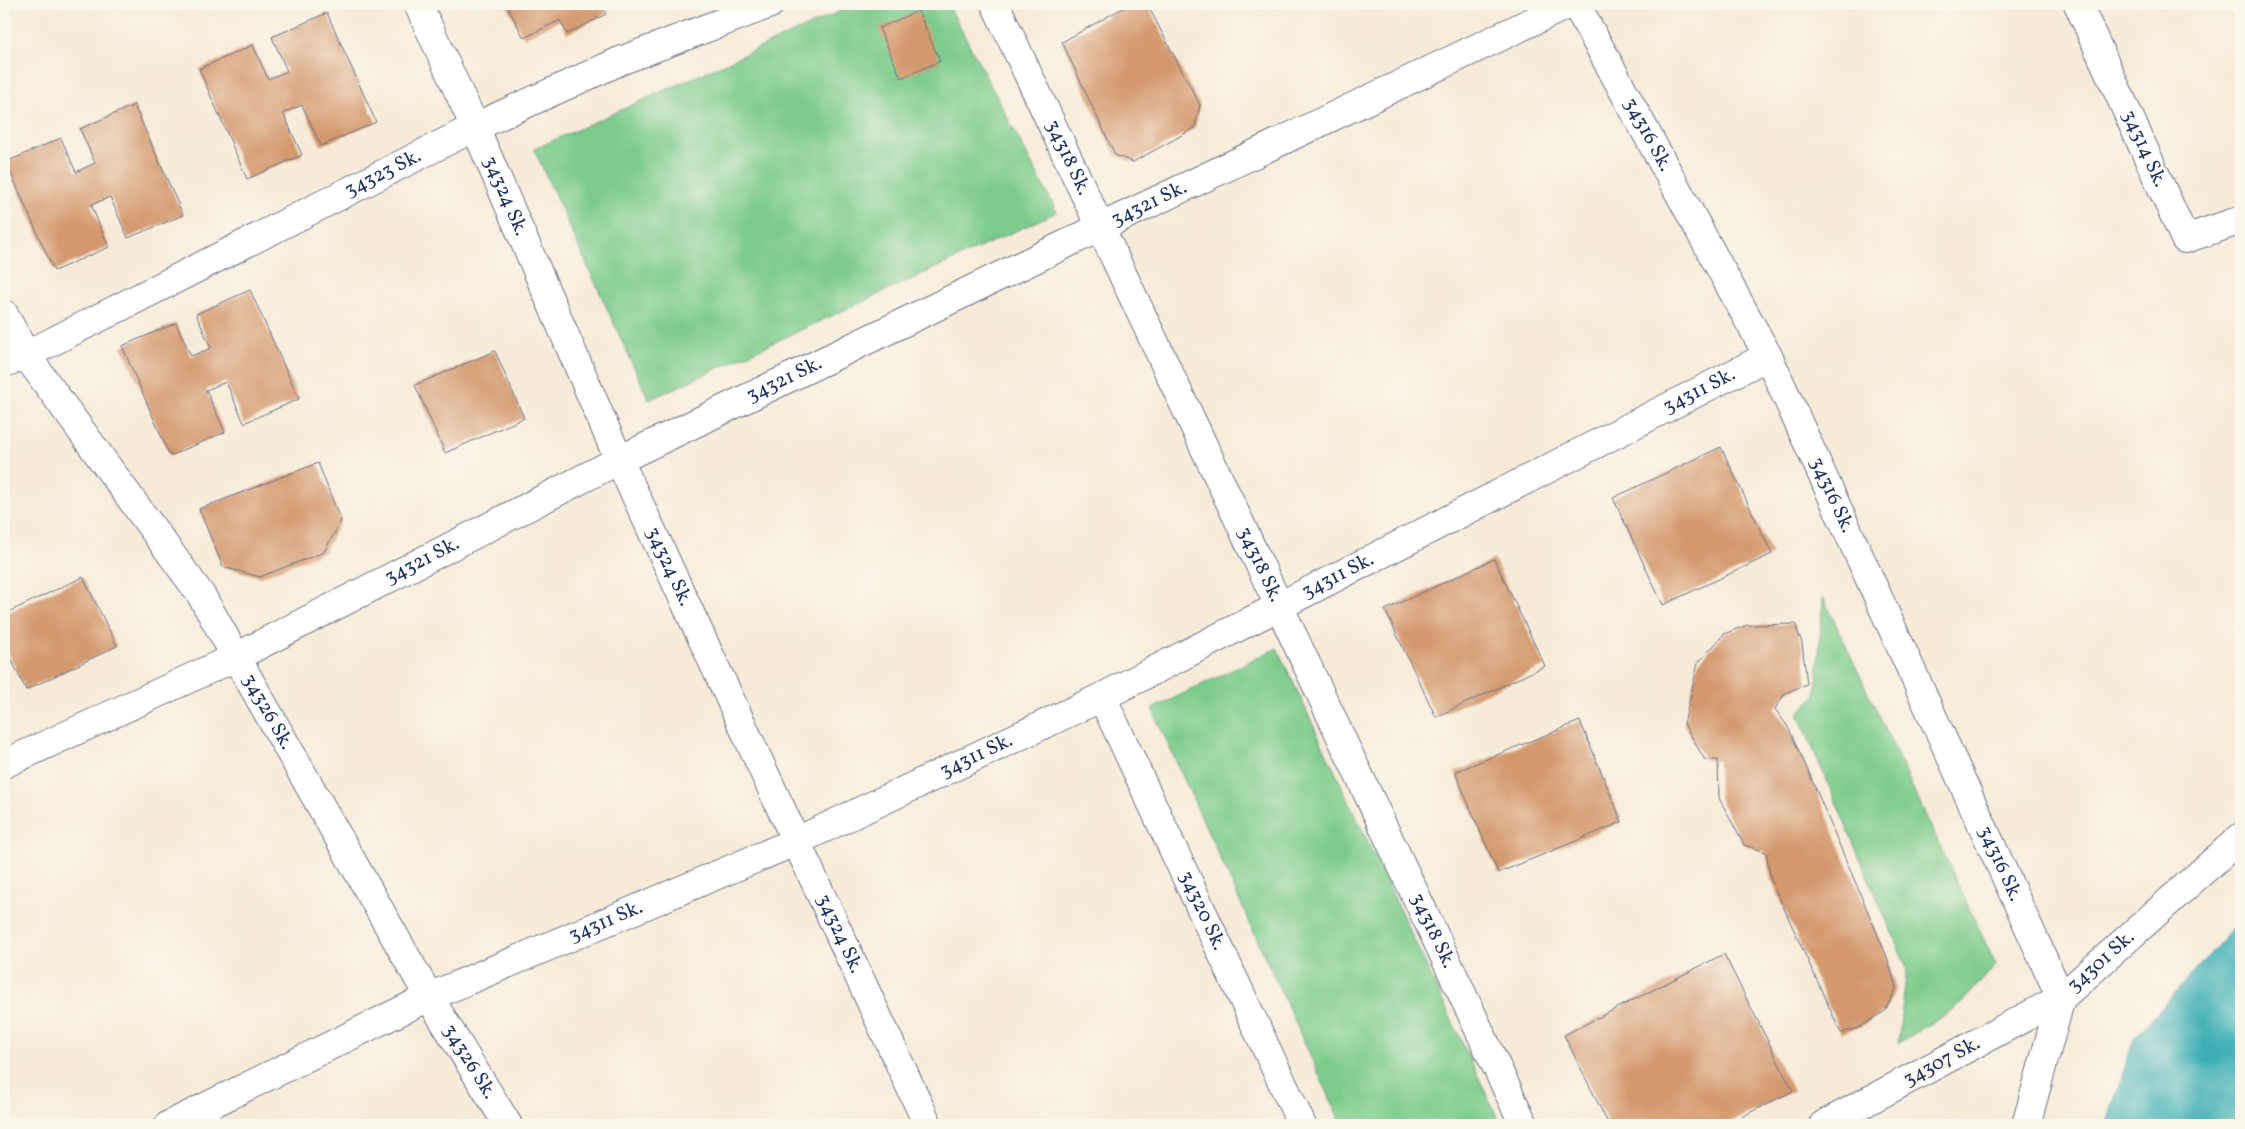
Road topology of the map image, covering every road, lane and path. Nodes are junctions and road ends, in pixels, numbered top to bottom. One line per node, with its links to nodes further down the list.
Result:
1 (418, 4): 7 (street, 34324 Sk.)
2 (770, 4): 7 (street, 34323 Sk.)
3 (995, 4): 9 (street, 34318 Sk.)
4 (1569, 4): 9 (street, 34321 Sk.)
5 (1576, 4): 11 (street, 34316 Sk.)
6 (2078, 4): 8 (street, 34314 Sk.)
7 (475, 127): 12 (street, 34323 Sk.); 13 (street, 34324 Sk.)
8 (2241, 220)
9 (1100, 227): 13 (street, 34321 Sk.); 14 (street, 34318 Sk.)
10 (4, 314): 12 (street, 34326 Sk.)
11 (1768, 356): 14 (street, 34311 Sk.); 21 (street, 34316 Sk.)
12 (15, 359): 15 (street, 34326 Sk.)
13 (619, 460): 15 (street, 34321 Sk.); 19 (street, 34324 Sk.)
14 (1278, 605): 16 (street, 34311 Sk.); 26 (street, 34318 Sk.)
15 (236, 658): 17 (street, 34321 Sk.); 20 (street, 34326 Sk.)
16 (1102, 697): 19 (street, 34311 Sk.); 25 (street, 34320 Sk.)
17 (4, 764)
18 (2241, 837): 21 (street, 34301 Sk.)
19 (797, 841): 20 (street, 34311 Sk.); 24 (street, 34324 Sk.)
20 (429, 997): 22 (street, 34311 Sk.); 23 (street, 34326 Sk.)
21 (2061, 998): 27 (street, 34307 Sk.); 28 (street, 34301 Sk.)
22 (169, 1125)
23 (508, 1125)
24 (928, 1125)
25 (1302, 1125)
26 (1524, 1125)
27 (1823, 1125)
28 (2026, 1125)

